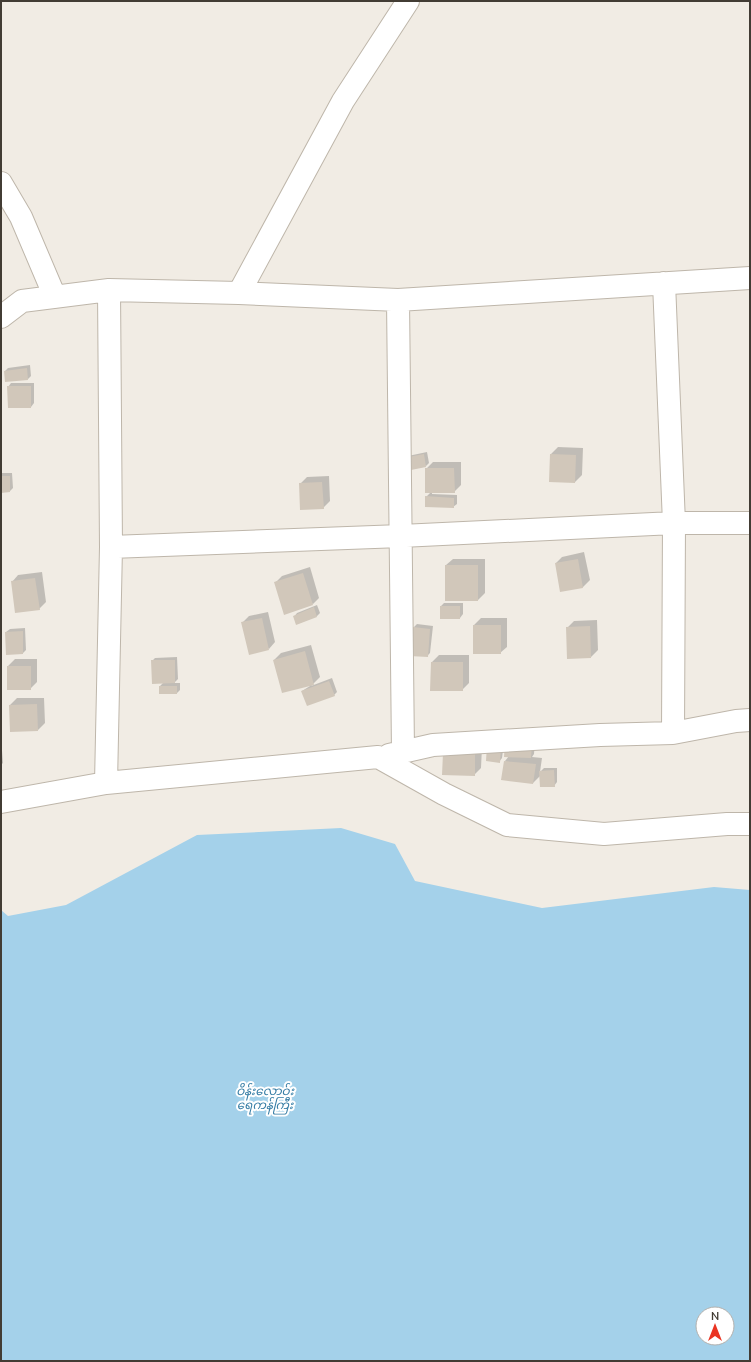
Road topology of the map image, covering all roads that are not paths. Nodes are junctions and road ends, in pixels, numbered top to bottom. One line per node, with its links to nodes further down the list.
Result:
1 (408, 1): 6 (street)
2 (1, 183): 7 (street)
3 (750, 278): 4 (street)
4 (664, 283): 8 (street); 11 (street)
5 (109, 290): 6 (street); 7 (street); 13 (street)
6 (239, 293): 8 (street)
7 (55, 297): 9 (street)
8 (398, 300): 12 (street)
9 (1, 316)
10 (750, 523): 11 (street)
11 (674, 524): 12 (street); 15 (street)
12 (401, 536): 13 (street); 16 (street)
13 (111, 547): 18 (street)
14 (750, 720): 15 (street)
15 (673, 733): 16 (street)
16 (403, 751): 17 (street)
17 (378, 757): 18 (street); 20 (street)
18 (106, 783): 19 (street)
19 (1, 802)
20 (750, 824)

